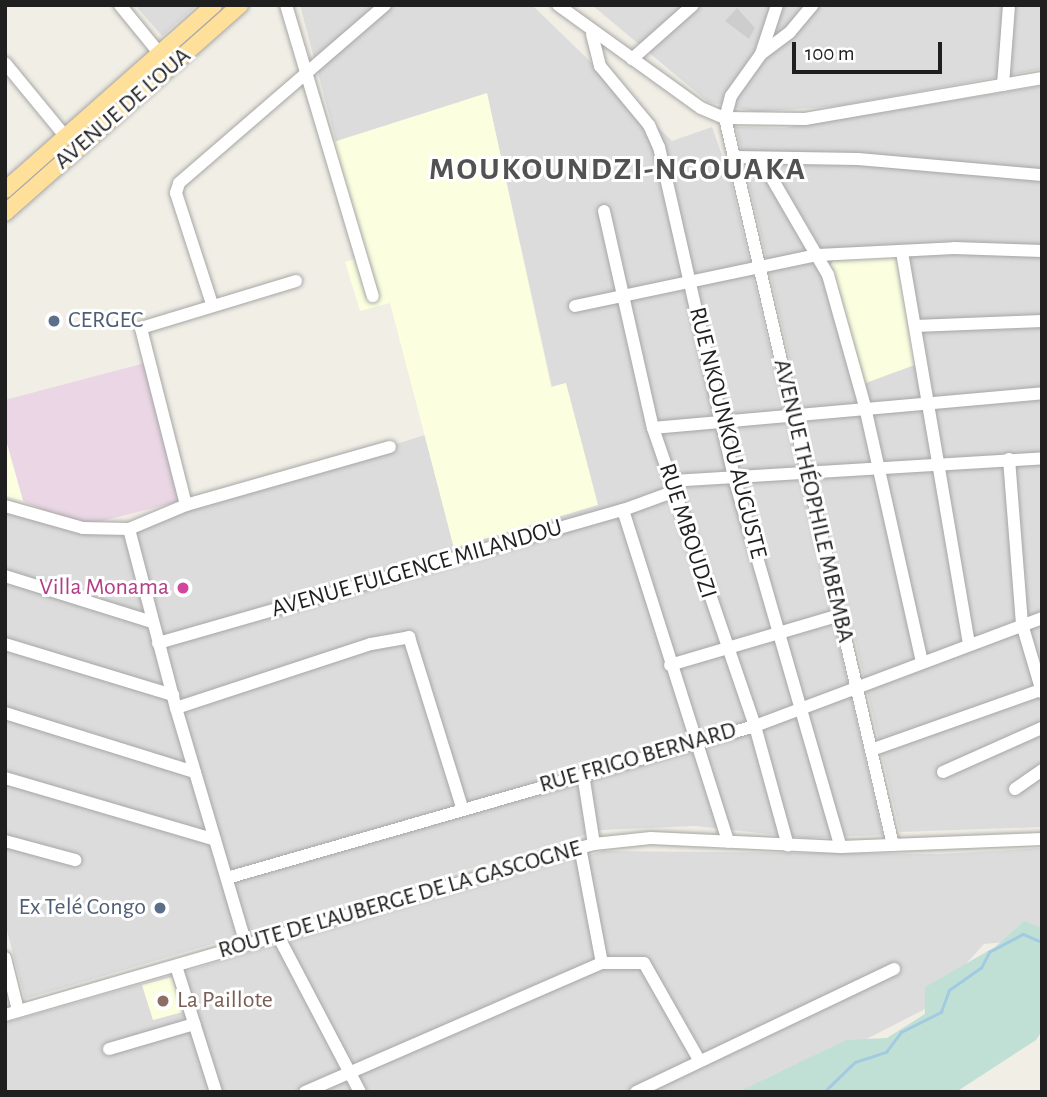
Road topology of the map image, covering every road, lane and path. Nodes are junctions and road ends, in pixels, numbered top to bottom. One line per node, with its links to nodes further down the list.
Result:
1 (120, 5): 12 (street)
2 (214, 5): 12 (main road, AVENUE DE L'OUA)
3 (240, 5): 16 (main road, AVENUE DE L'OUA)
4 (286, 5): 17 (street)
5 (385, 5): 17 (street)
6 (693, 5): 14 (street)
7 (777, 5): 13 (street)
8 (813, 5): 13 (street)
9 (1009, 5): 19 (street)
10 (565, 7): 11 (street)
11 (592, 34): 14 (street); 33 (street, RUE NKOUNKOU AUGUSTE)
12 (159, 54): 16 (street); 21 (main road, AVENUE DE L'OUA)
13 (761, 54): 20 (street)
14 (632, 60): 20 (street)
15 (5, 64): 21 (street)
16 (171, 67): 27 (main road, AVENUE DE L'OUA)
17 (306, 74): 35 (street); 36 (street)
18 (1042, 78): 19 (street)
19 (1003, 85): 20 (street)
20 (725, 118): 22 (street, AVENUE THÉOPHILE MBEMBA)
21 (65, 136): 25 (main road, AVENUE DE L'OUA)
22 (735, 157): 23 (street); 31 (street, AVENUE THÉOPHILE MBEMBA)
23 (760, 158): 24 (street); 30 (street)
24 (1042, 175)
25 (5, 190)
26 (604, 211): 34 (street, RUE MBOUDZI)
27 (5, 213)
28 (1042, 251): 29 (street)
29 (902, 252): 30 (street); 39 (street)
30 (818, 255): 31 (street); 42 (street)
31 (759, 266): 33 (street); 43 (street, AVENUE THÉOPHILE MBEMBA)
32 (296, 281): 36 (street)
33 (688, 281): 34 (street); 44 (street, RUE NKOUNKOU AUGUSTE)
34 (625, 295): 37 (street); 45 (street, RUE MBOUDZI)
35 (373, 296)
36 (212, 304): 54 (street)
37 (575, 306)
38 (1042, 321): 39 (street)
39 (915, 326): 41 (street)
40 (1042, 393): 41 (street)
41 (928, 400): 42 (street); 49 (street)
42 (865, 407): 43 (street); 50 (street)
43 (792, 413): 44 (street); 51 (street, AVENUE THÉOPHILE MBEMBA)
44 (721, 419): 45 (street); 52 (street, RUE NKOUNKOU AUGUSTE)
45 (653, 428): 53 (street, RUE MBOUDZI)
46 (390, 447): 54 (street)
47 (1042, 458): 48 (street, AVENUE FULGENCE MILANDOU)
48 (1009, 459): 49 (street, AVENUE FULGENCE MILANDOU); 62 (street)
49 (940, 464): 50 (street, AVENUE FULGENCE MILANDOU); 66 (street)
50 (876, 468): 51 (street, AVENUE FULGENCE MILANDOU); 68 (street)
51 (806, 472): 52 (street, AVENUE FULGENCE MILANDOU); 59 (street, AVENUE THÉOPHILE MBEMBA)
52 (733, 474): 53 (street, AVENUE FULGENCE MILANDOU); 63 (street, RUE NKOUNKOU AUGUSTE)
53 (673, 486): 56 (street, AVENUE FULGENCE MILANDOU); 67 (street, RUE MBOUDZI)
54 (186, 505): 57 (street)
55 (5, 506): 57 (street)
56 (623, 510): 64 (street, AVENUE FULGENCE MILANDOU); 69 (street)
57 (129, 529): 61 (street)
58 (5, 576): 61 (street)
59 (837, 616): 63 (street); 70 (street, AVENUE THÉOPHILE MBEMBA)
60 (1042, 618): 62 (street, RUE FRIGO BERNARD)
61 (152, 622): 64 (street)
62 (1022, 624): 66 (street, RUE FRIGO BERNARD); 71 (street)
63 (781, 632): 67 (street); 73 (street, RUE NKOUNKOU AUGUSTE)
64 (158, 643): 72 (street)
65 (5, 644): 72 (street)
66 (970, 644): 68 (street, RUE FRIGO BERNARD)
67 (726, 649): 69 (street); 75 (street, RUE MBOUDZI)
68 (922, 663): 70 (street, RUE FRIGO BERNARD)
69 (670, 665): 77 (street)
70 (857, 687): 73 (street, RUE FRIGO BERNARD); 78 (street, AVENUE THÉOPHILE MBEMBA)
71 (1041, 691): 78 (street)
72 (174, 702): 80 (street); 85 (street)
73 (802, 708): 75 (street, RUE FRIGO BERNARD); 94 (street, RUE NKOUNKOU AUGUSTE)
74 (5, 713): 80 (street)
75 (755, 726): 77 (street, RUE FRIGO BERNARD); 92 (street, RUE MBOUDZI)
76 (1042, 728): 81 (street)
77 (696, 744): 82 (street, RUE FRIGO BERNARD); 89 (street)
78 (874, 749): 91 (street, AVENUE THÉOPHILE MBEMBA)
79 (1042, 770): 84 (street)
80 (195, 772): 86 (street)
81 (943, 772)
82 (583, 774): 85 (street, RUE FRIGO BERNARD); 90 (street)
83 (5, 778): 86 (street)
84 (1015, 789)
85 (462, 807): 96 (street, RUE FRIGO BERNARD)
86 (215, 839): 96 (street)
87 (1042, 839): 91 (street, ROUTE DE L'AUBERGE DE LA GASCOGNE)
88 (5, 841): 95 (street)
89 (728, 842): 90 (street, ROUTE DE L'AUBERGE DE LA GASCOGNE); 92 (street, ROUTE DE L'AUBERGE DE LA GASCOGNE)
90 (594, 844): 93 (street, ROUTE DE L'AUBERGE DE LA GASCOGNE)
91 (893, 845): 94 (street, ROUTE DE L'AUBERGE DE LA GASCOGNE)
92 (788, 846): 94 (street, ROUTE DE L'AUBERGE DE LA GASCOGNE)
93 (580, 847): 97 (street, ROUTE DE L'AUBERGE DE LA GASCOGNE); 100 (street)
94 (841, 847)
95 (75, 860)
96 (227, 878): 98 (street)
97 (277, 934): 98 (street, ROUTE DE L'AUBERGE DE LA GASCOGNE); 107 (street)
98 (246, 944): 101 (street, ROUTE DE L'AUBERGE DE LA GASCOGNE)
99 (5, 957): 103 (street)
100 (602, 963): 106 (street); 107 (street)
101 (176, 966): 103 (street, ROUTE DE L'AUBERGE DE LA GASCOGNE); 104 (street)
102 (894, 969): 106 (street)
103 (12, 1012)
104 (194, 1024): 105 (street); 108 (street)
105 (109, 1049)
106 (699, 1060): 111 (street)
107 (351, 1072): 109 (street); 110 (street)
108 (216, 1092)
109 (305, 1092)
110 (360, 1092)
111 (636, 1092)

